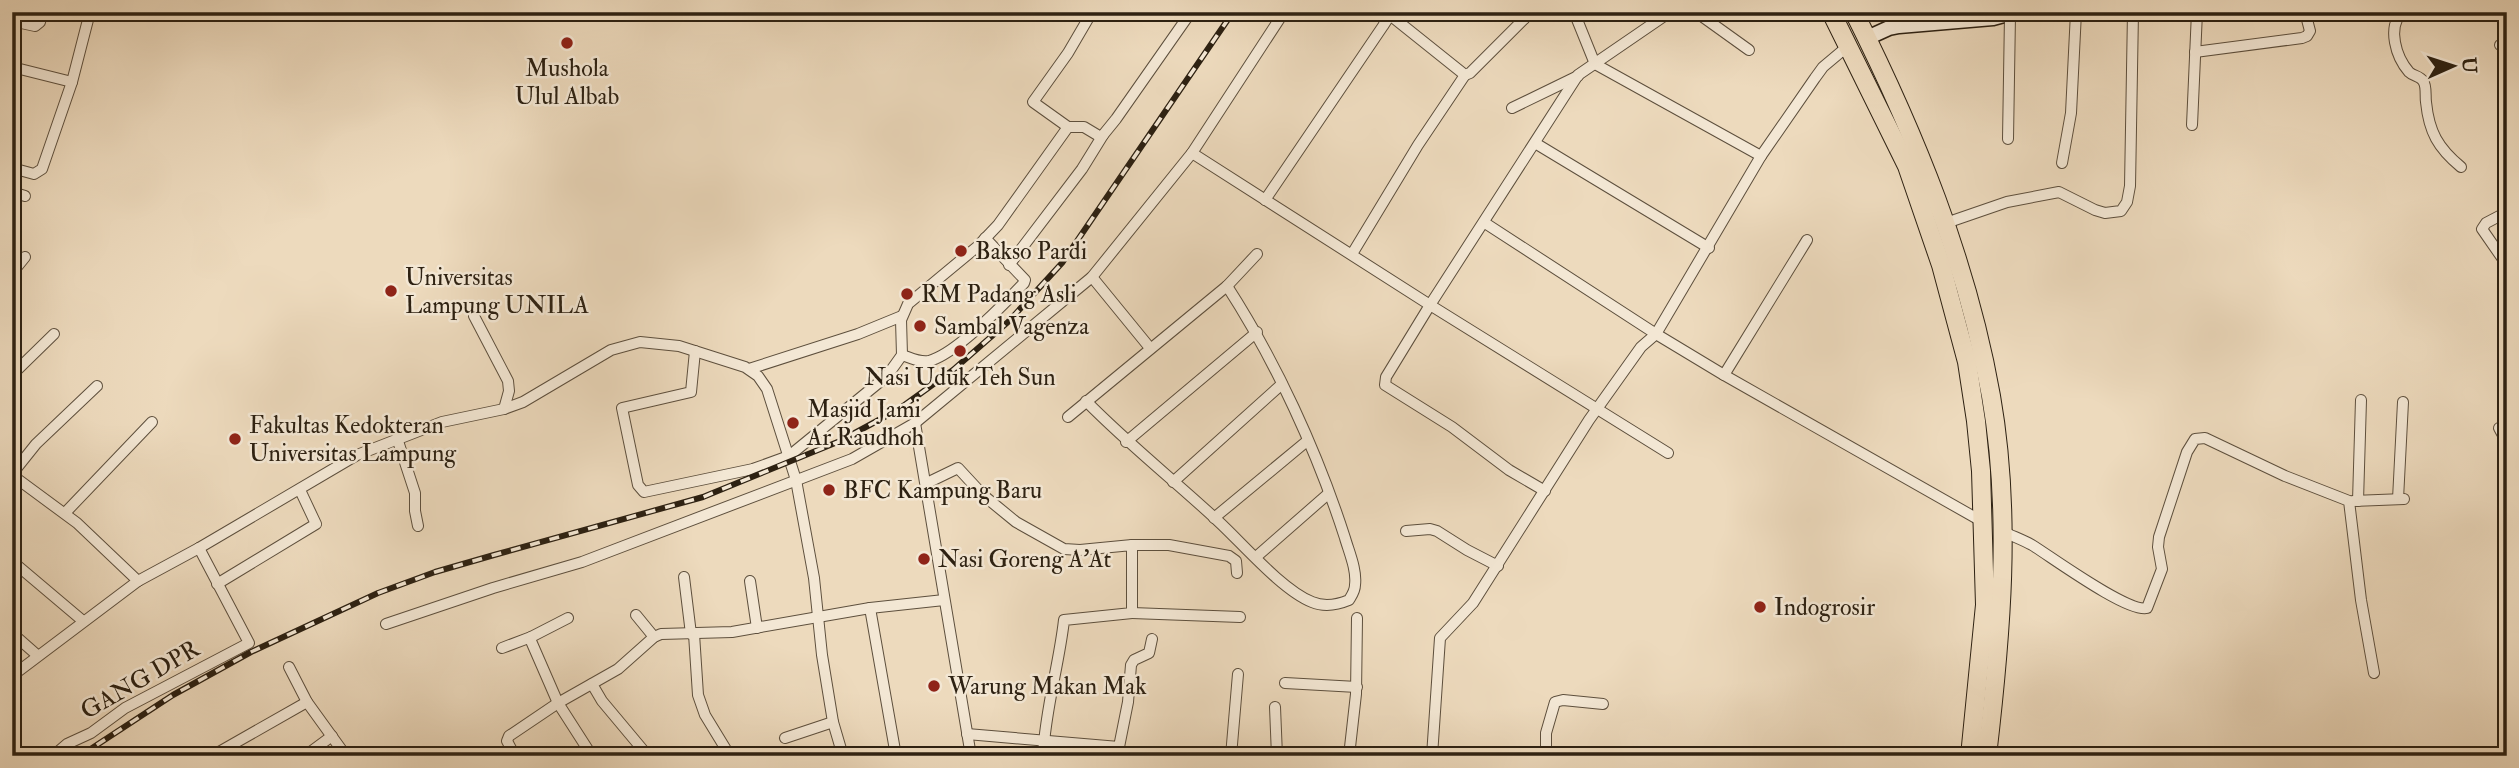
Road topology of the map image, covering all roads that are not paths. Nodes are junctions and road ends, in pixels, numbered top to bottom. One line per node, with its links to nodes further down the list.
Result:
1 (42, 12): 20 (street)
2 (90, 12): 29 (street)
3 (1092, 12): 32 (street)
4 (1191, 12): 33 (street)
5 (1284, 12): 36 (street)
6 (1574, 12): 25 (street)
7 (1670, 12): 25 (street)
8 (1696, 12): 23 (street)
9 (1831, 12): 22 (highway)
10 (1854, 12): 21 (highway)
11 (2076, 12): 38 (street)
12 (2133, 12): 46 (street)
13 (2197, 12): 24 (street)
14 (2305, 12): 24 (street)
15 (2402, 12): 40 (street)
16 (2013, 13): 19 (street); 34 (street)
17 (1388, 14): 27 (street); 43 (street)
18 (1524, 14): 27 (street)
19 (1972, 16): 21 (street)
20 (12, 21)
21 (1867, 38): 46 (highway)
22 (1848, 46): 37 (street); 50 (highway)
23 (1749, 50)
24 (2195, 52): 31 (street)
25 (1595, 64): 28 (street); 37 (street)
26 (12, 67): 29 (street)
27 (1465, 75): 52 (street)
28 (1578, 75): 30 (street); 35 (street)
29 (72, 82): 39 (street)
30 (1512, 108)
31 (2192, 125)
32 (1068, 127): 33 (street); 47 (street)
33 (1103, 135): 54 (street)
34 (2008, 139)
35 (1535, 142): 45 (street); 49 (street)
36 (1192, 153): 43 (street); 57 (street)
37 (1761, 156): 49 (street)
38 (2062, 163)
39 (12, 167)
40 (2461, 167)
41 (12, 192): 42 (street)
42 (26, 196)
43 (1265, 200): 52 (street)
44 (2507, 212): 55 (street)
45 (1485, 223): 59 (street); 64 (street)
46 (1946, 223): 50 (highway)
47 (985, 238): 54 (street); 61 (street)
48 (1807, 240): 70 (street)
49 (1709, 248): 64 (street)
50 (1945, 249): 98 (highway); 101 (highway)
51 (1257, 254): 58 (street)
52 (1352, 254): 59 (street)
53 (25, 257): 56 (street)
54 (1009, 265): 67 (street)
55 (2507, 265)
56 (12, 273)
57 (1092, 277): 65 (street); 80 (street)
58 (1227, 286): 62 (street); 65 (street)
59 (1430, 305): 76 (street); 93 (street)
60 (474, 316): 77 (street)
61 (902, 316): 67 (street); 68 (street)
62 (1256, 332): 71 (street); 84 (street)
63 (54, 334): 69 (street)
64 (1656, 334): 70 (street); 76 (street)
65 (1150, 348): 74 (street)
66 (695, 351): 68 (street); 77 (street); 87 (street)
67 (902, 355): 87 (street)
68 (748, 369): 87 (street)
69 (12, 375)
70 (1724, 375): 98 (street)
71 (1282, 384): 83 (street); 90 (street)
72 (97, 386): 88 (street)
73 (2361, 400): 95 (street)
74 (1086, 401): 78 (street); 84 (street)
75 (2403, 402): 95 (street)
76 (1598, 409): 86 (street); 93 (street)
77 (504, 410): 82 (street)
78 (1068, 417)
79 (152, 422): 96 (street)
80 (915, 423): 89 (street); 91 (street)
81 (2499, 428): 85 (street)
82 (397, 438): 92 (street); 99 (street)
83 (1307, 441): 94 (street); 97 (street)
84 (1126, 442): 90 (street)
85 (2507, 443)
86 (1668, 453)
87 (789, 456): 89 (street)
88 (12, 475): 96 (street)
89 (796, 480): 116 (street); 121 (street)
90 (1173, 482): 97 (street)
91 (927, 484): 102 (street); 112 (street)
92 (300, 490): 103 (street); 111 (street)
93 (1545, 491): 106 (street)
94 (1328, 494): 104 (street); 104 (street)
95 (2353, 501): 101 (street); 131 (street)
96 (65, 513): 109 (street)
97 (1214, 518): 104 (street)
98 (1983, 522): 165 (highway)
99 (418, 526)
100 (1406, 531): 106 (street)
101 (2002, 531): 166 (highway)
102 (1132, 545): 107 (street); 114 (street)
103 (199, 548): 109 (street); 111 (street)
104 (1256, 556)
105 (12, 561): 120 (street)
106 (1498, 566): 163 (street)
107 (1237, 573)
108 (684, 577): 124 (street)
109 (138, 581): 120 (street)
110 (750, 581): 122 (street)
111 (217, 584): 148 (street, GANG DPR)
112 (944, 600): 113 (street); 142 (street)
113 (870, 608): 116 (street); 157 (street)
114 (1132, 612): 117 (street); 145 (street)
115 (636, 615): 126 (street)
116 (818, 616): 122 (street); 141 (street)
117 (1240, 617)
118 (568, 618): 125 (street)
119 (1357, 618): 136 (street)
120 (83, 621): 129 (street)
121 (386, 624)
122 (757, 628): 124 (street)
123 (12, 633): 129 (street)
124 (692, 634): 126 (street); 155 (street)
125 (531, 637): 128 (street); 138 (street)
126 (654, 637): 135 (street)
127 (1152, 639): 146 (street)
128 (502, 648)
129 (37, 655): 133 (street)
130 (289, 667): 137 (street)
131 (2374, 673)
132 (1238, 674): 160 (street)
133 (12, 677)
134 (1285, 683): 136 (street)
135 (592, 684): 138 (street); 154 (street)
136 (1357, 687): 147 (street)
137 (307, 702): 143 (street); 149 (street)
138 (558, 703): 152 (street); 153 (street)
139 (1603, 704): 164 (street)
140 (1275, 707): 161 (street)
141 (833, 722): 144 (street); 156 (street)
142 (967, 734): 145 (street); 158 (street)
143 (332, 736): 150 (street); 151 (street)
144 (785, 738)
145 (1043, 740): 146 (street); 159 (street)
146 (1119, 752)
147 (1349, 754): 162 (street)
148 (53, 756)
149 (212, 756)
150 (305, 756)
151 (346, 756)
152 (514, 756)
153 (592, 756)
154 (648, 756)
155 (730, 756)
156 (843, 756)
157 (896, 756)
158 (971, 756)
159 (1043, 756)
160 (1231, 756)
161 (1277, 756)
162 (1384, 756)
163 (1432, 756)
164 (1546, 756)
165 (1970, 756)
166 (1987, 756)

